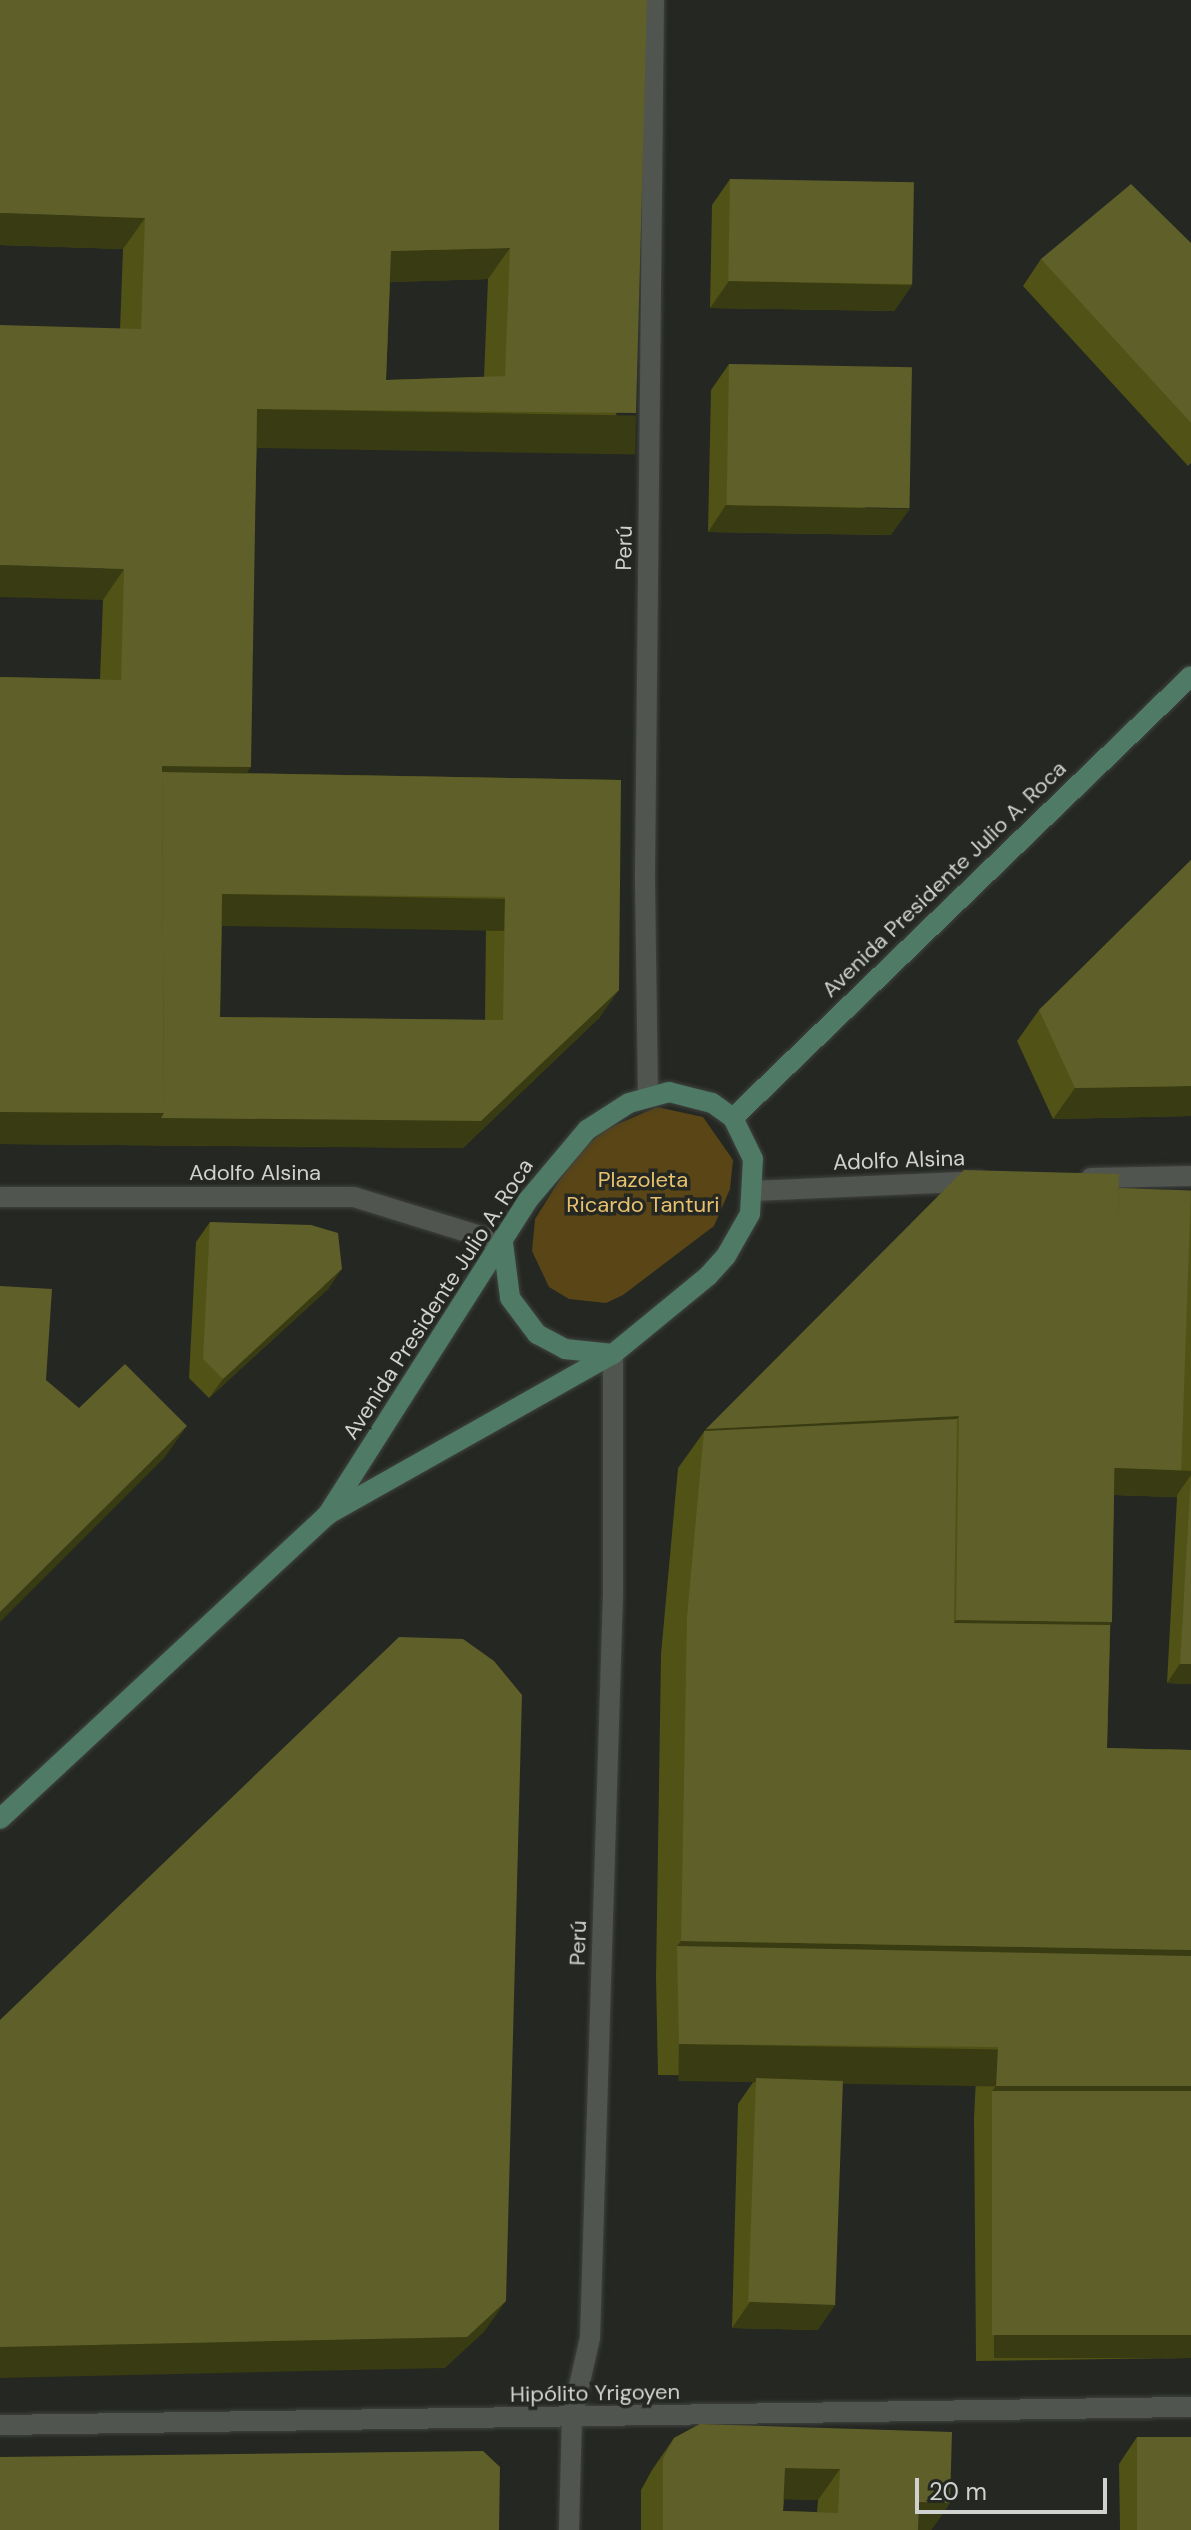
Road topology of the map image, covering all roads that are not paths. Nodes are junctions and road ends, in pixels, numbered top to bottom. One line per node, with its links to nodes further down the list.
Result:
1 (654, 0): 3 (street, Perú)
2 (1191, 676): 4 (main road, Avenida Presidente Julio A. Roca)
3 (648, 1096): 4 (main road, Avenida Presidente Julio A. Roca); 10 (main road, Avenida Presidente Julio A. Roca)
4 (733, 1118): 8 (main road, Avenida Presidente Julio A. Roca)
5 (1191, 1176): 6 (street)
6 (1070, 1179)
7 (994, 1181): 8 (street, Adolfo Alsina)
8 (753, 1191): 11 (main road, Avenida Presidente Julio A. Roca)
9 (0, 1197): 10 (street, Adolfo Alsina)
10 (503, 1243): 11 (main road); 12 (main road, Avenida Presidente Julio A. Roca)
11 (613, 1354): 12 (main road, Avenida Presidente Julio A. Roca); 15 (street, Perú)
12 (327, 1515): 13 (main road, Avenida Presidente Julio A. Roca)
13 (0, 1819)
14 (1191, 2407): 15 (street, Hipólito Yrigoyen)
15 (572, 2417): 16 (street, Hipólito Yrigoyen); 17 (street, Perú)
16 (0, 2425)
17 (569, 2530)

